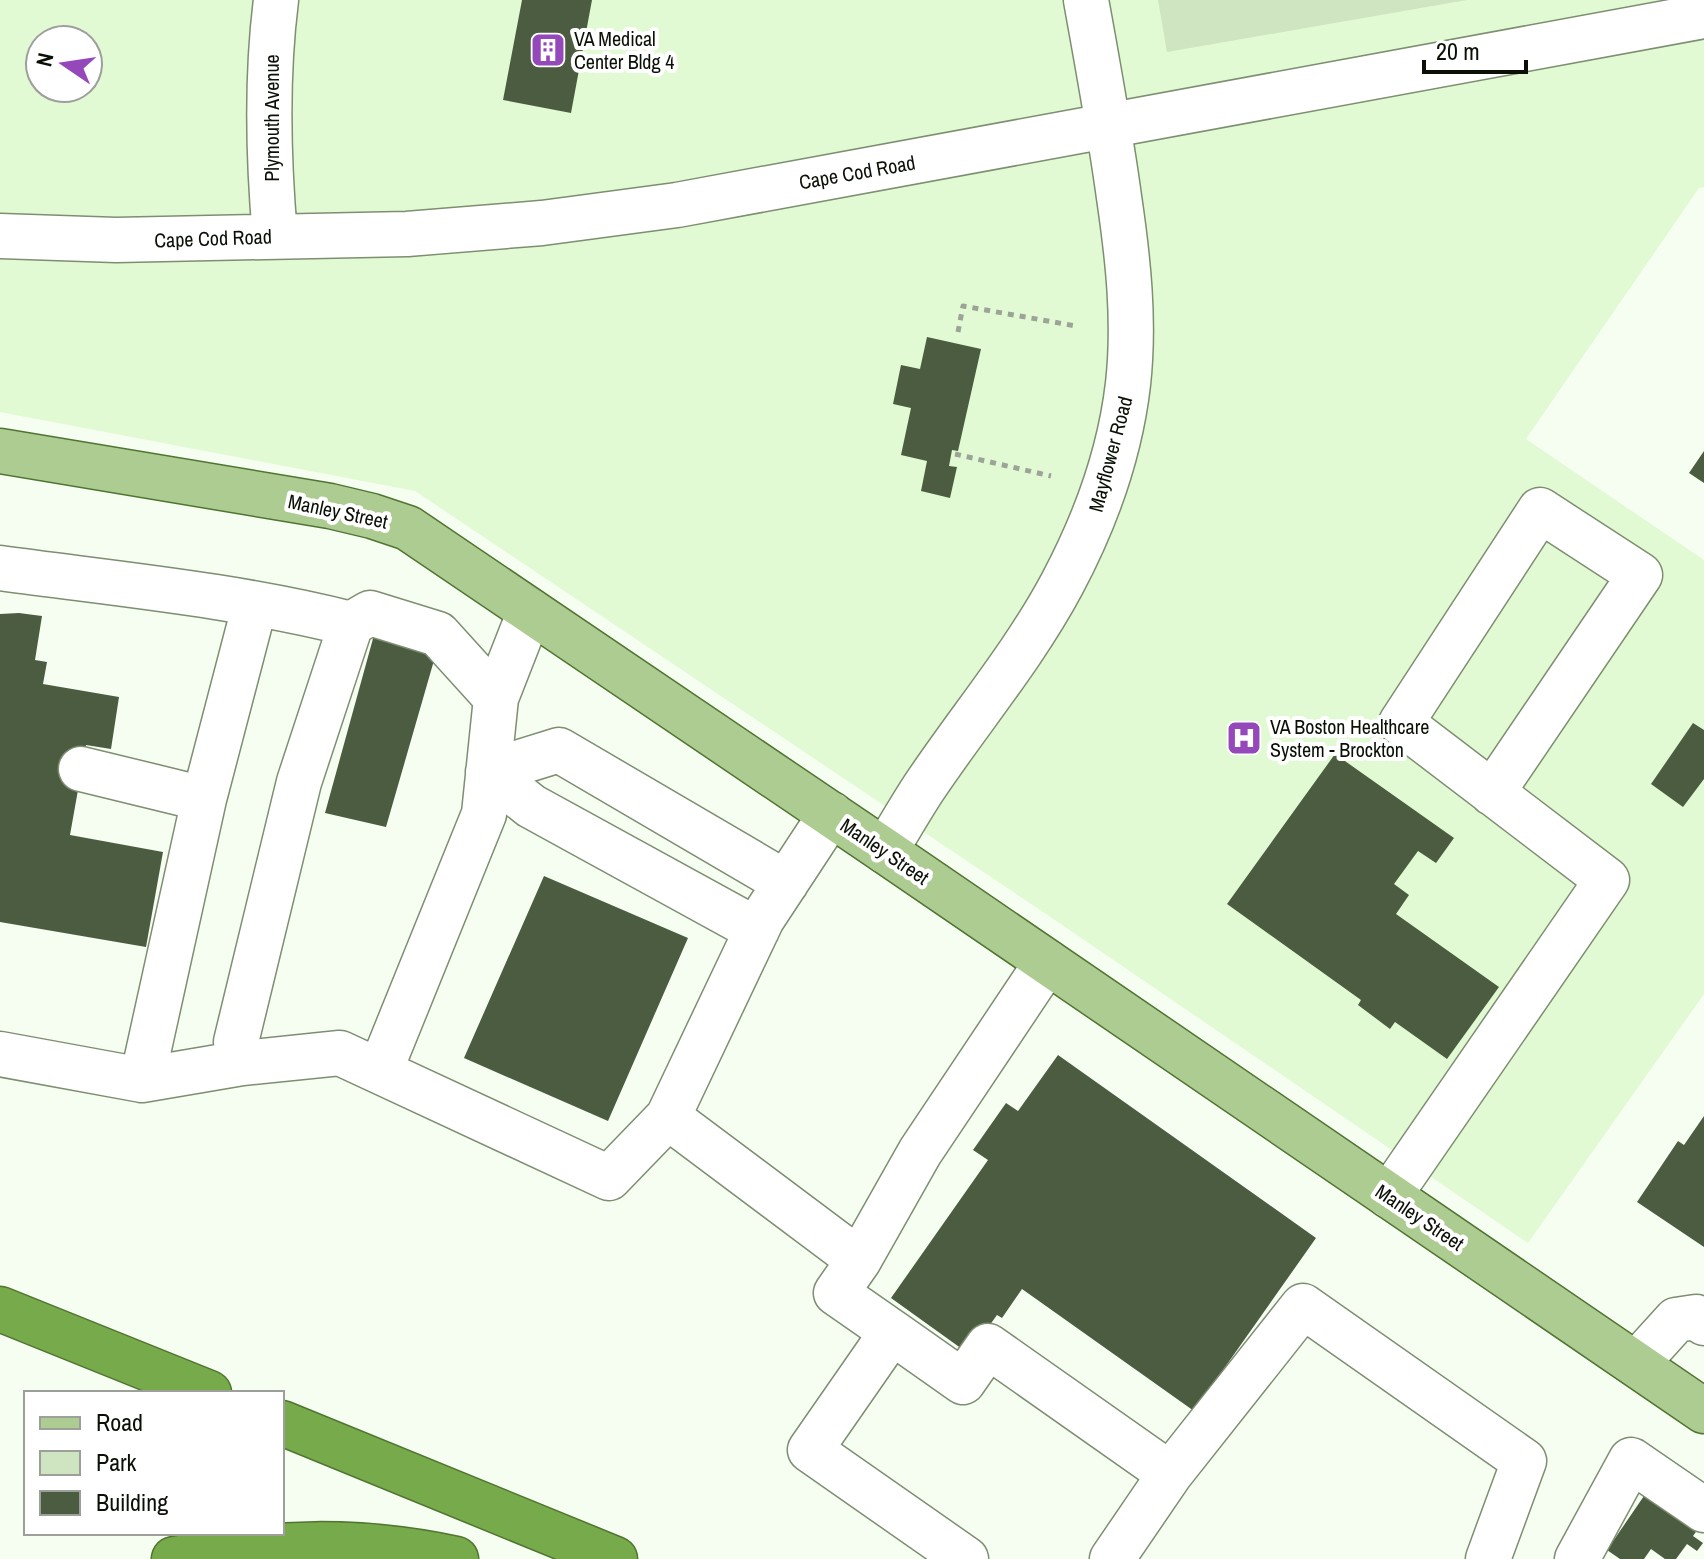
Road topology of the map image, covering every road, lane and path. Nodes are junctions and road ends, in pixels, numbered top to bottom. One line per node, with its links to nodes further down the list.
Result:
1 (276, 0): 6 (lane, Plymouth Avenue)
2 (1086, 0): 4 (lane, Mayflower Road)
3 (1704, 16): 4 (lane, Cape Cod Road)
4 (1106, 111): 6 (lane, Cape Cod Road); 22 (lane, Mayflower Road)
5 (0, 236): 6 (lane, Cape Cod Road)
6 (275, 236)
7 (1076, 326): 8 (path)
8 (958, 332)
9 (0, 451): 14 (main road, Manley Street)
10 (955, 454): 11 (path)
11 (1051, 476)
12 (0, 568): 13 (lane)
13 (255, 604): 15 (lane); 20 (lane)
14 (530, 611): 16 (lane); 21 (main road, Manley Street)
15 (351, 624): 16 (lane); 27 (lane)
16 (496, 698): 18 (lane)
17 (81, 769): 20 (lane)
18 (488, 772): 23 (lane); 24 (lane); 28 (lane)
19 (1492, 793): 19 (lane); 31 (lane)
20 (204, 799): 29 (lane)
21 (831, 814): 22 (main road, Manley Street); 23 (lane)
22 (885, 851): 25 (main road, Manley Street)
23 (786, 883): 24 (lane)
24 (757, 930): 30 (lane)
25 (1047, 962): 31 (main road, Manley Street); 32 (lane)
26 (0, 1054): 29 (lane)
27 (242, 1063): 28 (lane); 29 (lane)
28 (380, 1071): 30 (lane)
29 (142, 1080)
30 (668, 1117): 32 (lane)
31 (1389, 1196): 36 (main road, Manley Street)
32 (859, 1260): 35 (lane)
33 (0, 1309): 37 (highway)
34 (1704, 1323): 36 (lane)
35 (892, 1332): 40 (lane); 45 (lane)
36 (1636, 1364): 38 (main road, Manley Street)
37 (204, 1391)
38 (1704, 1411)
39 (284, 1424): 44 (highway)
40 (1170, 1474): 46 (lane); 47 (lane)
41 (1704, 1510): 48 (lane)
42 (174, 1559): 43 (highway)
43 (456, 1559)
44 (615, 1559)
45 (966, 1559)
46 (1112, 1559)
47 (1488, 1559)
48 (1577, 1559)

